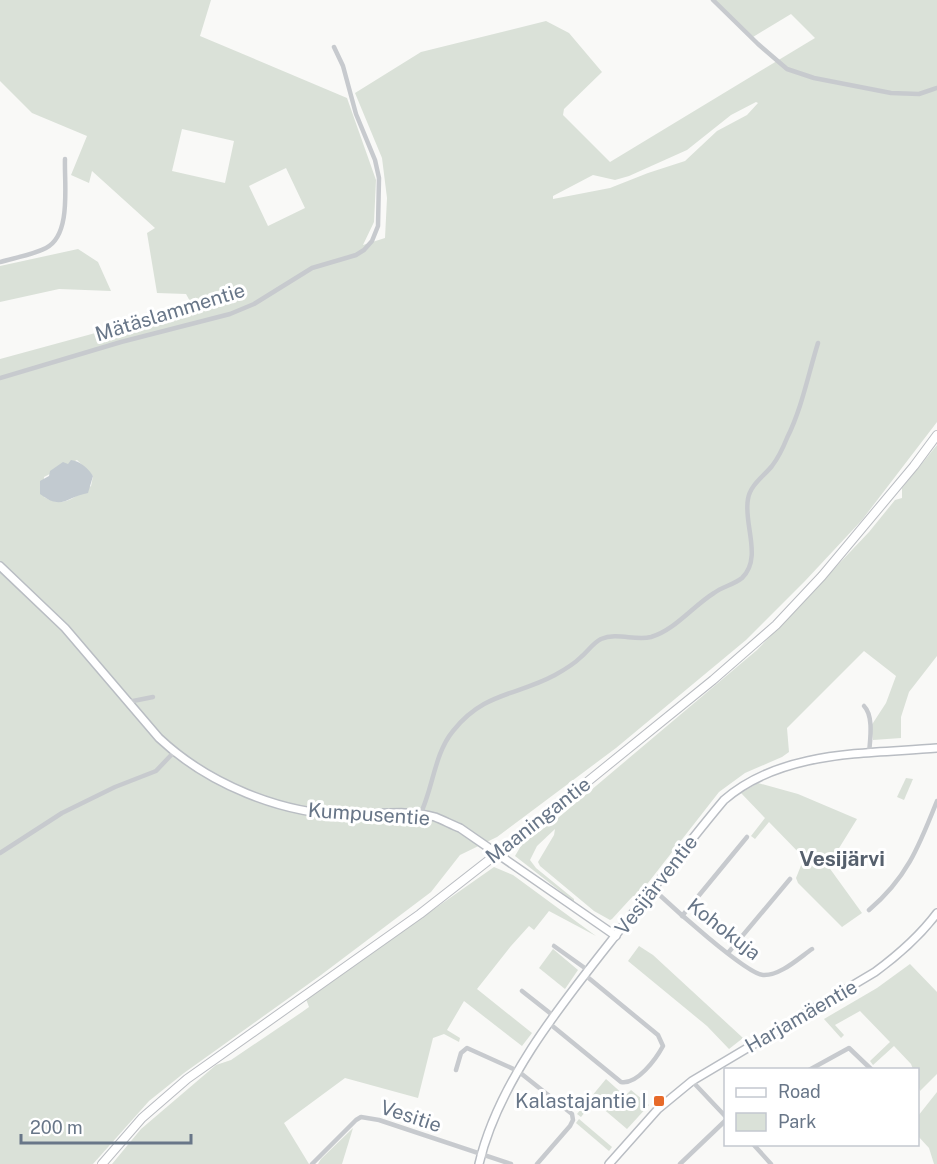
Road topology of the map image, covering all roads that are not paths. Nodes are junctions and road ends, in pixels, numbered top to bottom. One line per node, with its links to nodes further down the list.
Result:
1 (713, 0): 3 (street)
2 (334, 47): 7 (street, Mätäslammentie)
3 (937, 88)
4 (65, 159): 5 (street)
5 (0, 262)
6 (818, 343): 17 (street)
7 (0, 378)
8 (937, 435): 20 (main road, Maaningantie)
9 (0, 566): 11 (street, Kumpusentie)
10 (153, 697): 11 (street)
11 (128, 702): 14 (street, Kumpusentie)
12 (864, 706): 15 (street)
13 (937, 748): 15 (street, Vesijärventie)
14 (174, 752): 17 (street, Kumpusentie); 19 (street)
15 (869, 753): 22 (street, Vesijärventie)
16 (937, 801): 23 (street)
17 (420, 815): 20 (street, Kumpusentie)
18 (747, 837): 25 (street)
19 (0, 853)
20 (497, 853): 26 (street, Kumpusentie); 43 (main road, Maaningantie)
21 (790, 879): 29 (street)
22 (653, 889): 25 (street, Kohokuja); 26 (street, Vesijärventie)
23 (869, 910)
24 (937, 913): 38 (street, Harjamäentie)
25 (682, 916): 29 (street, Kohokuja)
26 (616, 936): 30 (street, Vesijärventie)
27 (554, 946): 30 (street)
28 (812, 948): 29 (street, Kohokuja)
29 (728, 953)
30 (587, 973): 32 (street, Vesijärventie); 33 (street)
31 (522, 991): 32 (street)
32 (555, 1017): 33 (street, Vesijärventie)
33 (550, 1024): 37 (street, Vesijärventie)
34 (813, 1068): 35 (street)
35 (870, 1068)
36 (456, 1070): 37 (street)
37 (518, 1071): 42 (street, Vesijärventie); 47 (street)
38 (692, 1081): 39 (street); 48 (street, Harjamäentie)
39 (724, 1116)
40 (724, 1120): 49 (street)
41 (755, 1146): 50 (street)
42 (481, 1155): 44 (street, Vesitie); 45 (street, Vesijärventie); 46 (street)
43 (102, 1164)
44 (312, 1164)
45 (479, 1164)
46 (511, 1164)
47 (537, 1164)
48 (609, 1164)
49 (681, 1164)
50 (771, 1164)

